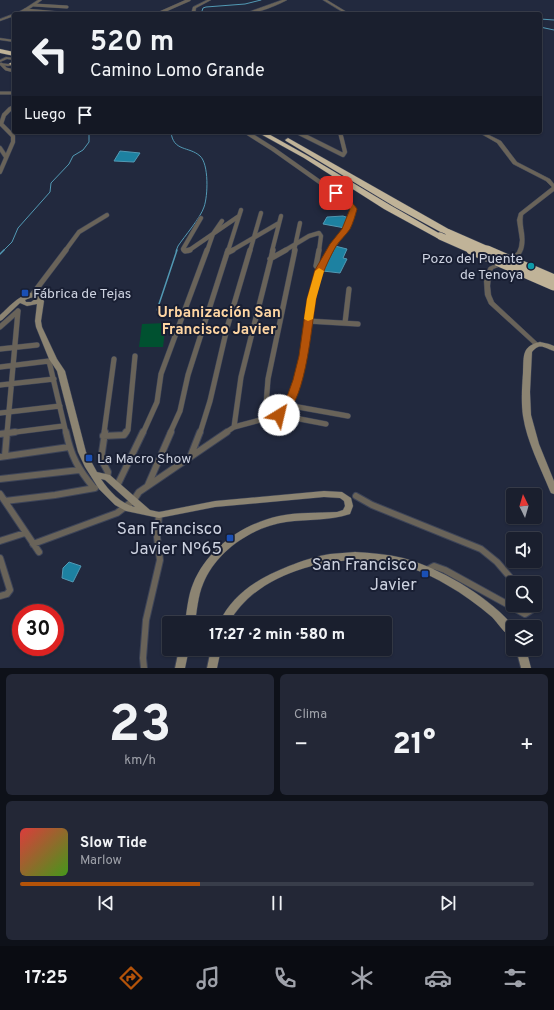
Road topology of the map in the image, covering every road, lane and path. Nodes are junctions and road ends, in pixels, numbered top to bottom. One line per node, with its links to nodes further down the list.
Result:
1 (40, 0): 6 (street)
2 (189, 0): 11 (street)
3 (209, 0): 12 (street)
4 (284, 0): 13 (street)
5 (325, 0): 14 (street)
6 (34, 5): 7 (street); 8 (street)
7 (67, 7)
8 (25, 10): 9 (street); 10 (street)
9 (20, 12)
10 (48, 12)
11 (162, 12)
12 (193, 12)
13 (252, 12)
14 (345, 12)
15 (12, 15): 16 (street)
16 (0, 20)
17 (0, 39): 18 (street)
18 (12, 41)
19 (0, 47): 20 (highway)
20 (12, 50)
21 (0, 51): 22 (highway)
22 (12, 60)
23 (12, 60): 24 (street)
24 (0, 61): 25 (street); 27 (street)
25 (12, 61)
26 (12, 62): 27 (street)
27 (6, 69): 28 (street)
28 (12, 70)
29 (0, 93): 30 (street)
30 (12, 93)
31 (12, 107): 39 (street)
32 (249, 134): 53 (street)
33 (264, 134): 55 (highway, bridge)
34 (277, 134): 54 (highway, bridge)
35 (301, 134): 36 (street)
36 (340, 134)
37 (484, 134): 67 (street)
38 (0, 148): 39 (street)
39 (6, 157): 40 (street)
40 (0, 172)
41 (261, 213): 49 (street)
42 (107, 215): 57 (street)
43 (281, 216): 47 (street)
44 (201, 218): 48 (street)
45 (222, 221): 48 (street)
46 (300, 222): 50 (street)
47 (279, 224): 49 (street); 52 (street)
48 (213, 234): 51 (street); 99 (street)
49 (254, 238): 51 (street); 94 (street)
50 (296, 244): 52 (street); 53 (street); 85 (street)
51 (227, 253): 100 (street)
52 (270, 259): 88 (street)
53 (320, 270): 63 (street)
54 (554, 279)
55 (554, 286)
56 (349, 289): 64 (street)
57 (35, 297): 58 (main road); 59 (main road); 61 (main road)
58 (22, 299): 59 (main road); 60 (main road)
59 (29, 304): 60 (main road); 61 (main road)
60 (15, 311): 62 (main road); 66 (street); 69 (street)
61 (39, 312): 96 (main road)
62 (0, 319)
63 (308, 321): 64 (street); 79 (street)
64 (345, 323): 65 (street)
65 (358, 324)
66 (0, 327)
67 (536, 344): 71 (main road); 102 (main road)
68 (37, 345): 69 (street)
69 (15, 348): 70 (street); 74 (street)
70 (0, 349)
71 (554, 349)
72 (135, 356): 91 (street)
73 (114, 359): 91 (street)
74 (13, 366): 75 (street); 76 (street); 77 (street)
75 (0, 367)
76 (54, 379): 77 (street); 80 (street)
77 (12, 384): 78 (street); 81 (street)
78 (0, 386)
79 (287, 405): 83 (street); 84 (street)
80 (60, 406): 81 (street); 87 (street)
81 (9, 412): 82 (street); 90 (street)
82 (0, 413)
83 (279, 415): 85 (street); 86 (street)
84 (348, 416)
85 (265, 418): 88 (street)
86 (326, 424)
87 (64, 426): 90 (street); 92 (street)
88 (234, 428): 94 (street)
89 (0, 434): 90 (street)
90 (7, 434): 93 (street)
91 (103, 436): 97 (street)
92 (68, 447): 93 (street); 95 (street)
93 (2, 456)
94 (191, 456): 100 (street)
95 (79, 470): 98 (street); 101 (street)
96 (95, 475): 97 (main road); 101 (main road)
97 (107, 477): 99 (main road)
98 (0, 479)
99 (117, 486): 106 (main road)
100 (148, 486): 106 (street)
101 (98, 487): 105 (street); 107 (main road)
102 (554, 491)
103 (0, 494): 105 (street)
104 (356, 496): 117 (street)
105 (5, 501): 110 (street)
106 (133, 501): 107 (street); 108 (main road)
107 (126, 508): 108 (main road); 112 (street)
108 (149, 514): 109 (main road)
109 (158, 515): 120 (main road); 126 (street)
110 (25, 533): 111 (street); 112 (street)
111 (0, 540)
112 (33, 544): 113 (street)
113 (39, 552)
114 (0, 558): 116 (street)
115 (427, 570): 119 (street); 121 (main road); 122 (main road)
116 (2, 572): 118 (street)
117 (509, 576)
118 (0, 596)
119 (506, 604)
120 (191, 616)
121 (227, 616)
122 (506, 626)
123 (183, 656): 127 (main road)
124 (215, 656): 128 (main road)
125 (523, 656): 129 (main road)
126 (144, 668)
127 (180, 668)
128 (212, 668)
129 (526, 668)

